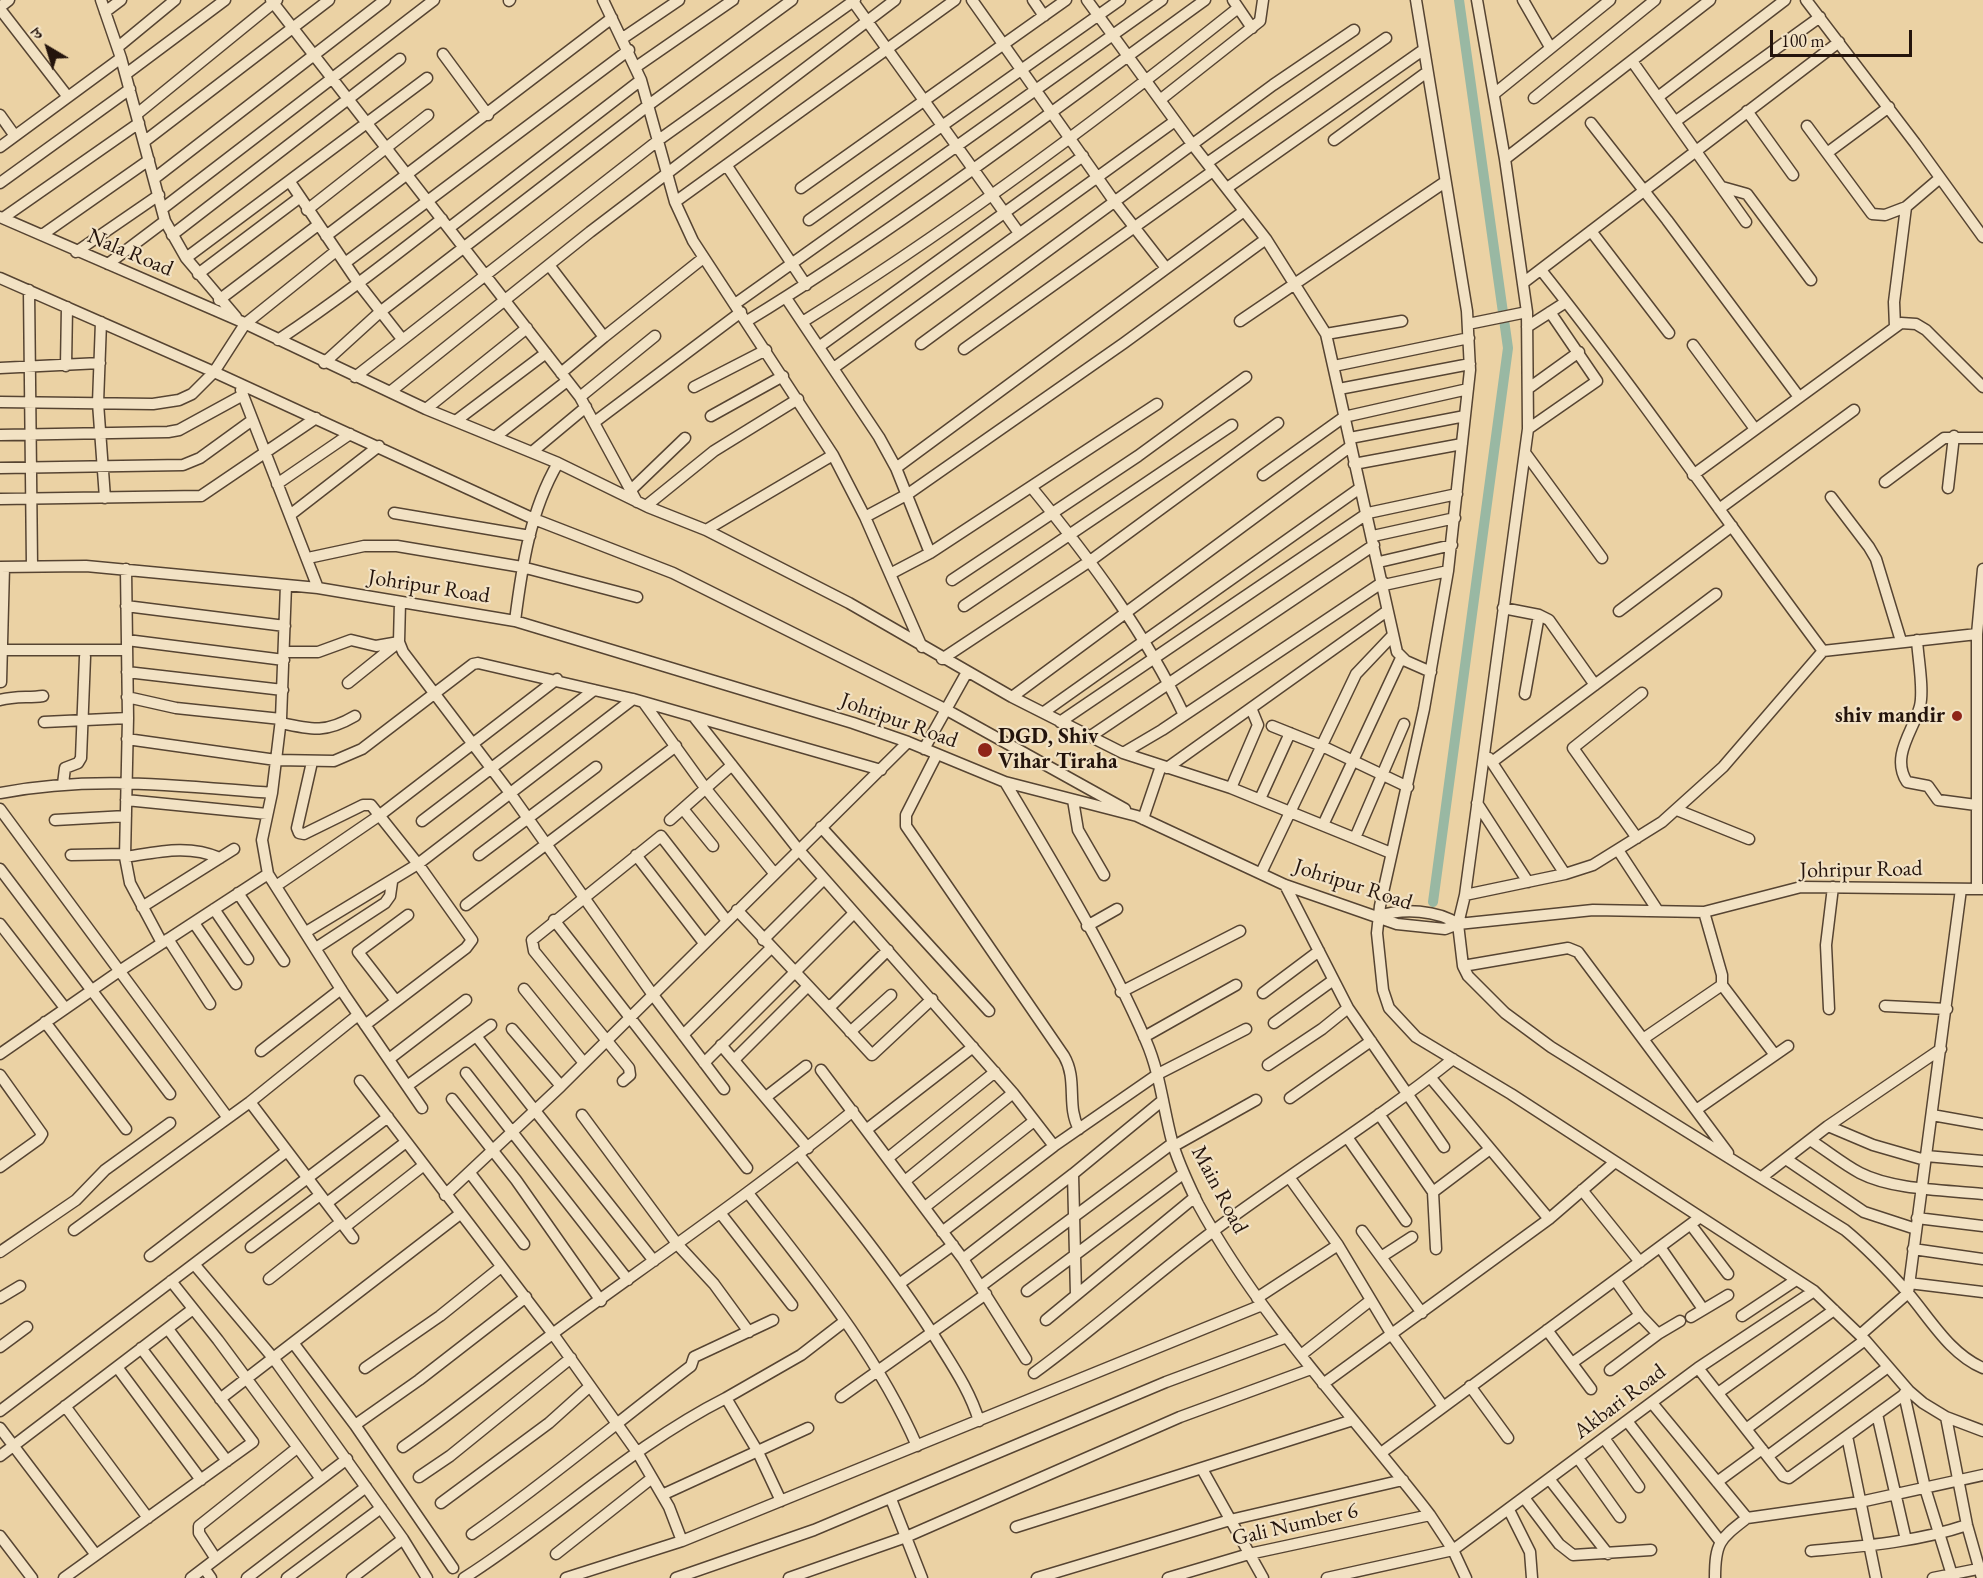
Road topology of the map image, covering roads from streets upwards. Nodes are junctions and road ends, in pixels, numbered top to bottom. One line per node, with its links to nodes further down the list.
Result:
1 (9, 0): 34 (street)
2 (101, 0): 35 (street)
3 (121, 0): 35 (street)
4 (175, 0): 53 (street)
5 (225, 0): 62 (street)
6 (329, 0): 41 (street)
7 (385, 0): 55 (street)
8 (434, 0): 64 (street)
9 (679, 0): 45 (street)
10 (733, 0): 59 (street)
11 (792, 0): 76 (street)
12 (853, 0): 40 (street); 92 (street)
13 (895, 0): 40 (street)
14 (955, 0): 51 (street)
15 (972, 0): 48 (street)
16 (1033, 0): 36 (street)
17 (1066, 0): 36 (street)
18 (1087, 0): 37 (street)
19 (1120, 0): 37 (street)
20 (1161, 0): 44 (street)
21 (1205, 0): 56 (street)
22 (1263, 0): 42 (street)
23 (1416, 0): 52 (street)
24 (1477, 0): 69 (street)
25 (1523, 0): 49 (street)
26 (1610, 0): 49 (street)
27 (1655, 0): 72 (street)
28 (1710, 0): 58 (street)
29 (1785, 0): 73 (street)
30 (1806, 0): 38 (street)
31 (274, 1): 41 (street); 83 (street)
32 (605, 1): 39 (street)
33 (1235, 4): 42 (street); 66 (street)
34 (0, 8): 70 (street)
35 (105, 12): 53 (street)
36 (1044, 16): 48 (street)
37 (1099, 16): 44 (street); 60 (street)
38 (1820, 17): 47 (street); 85 (street)
39 (612, 18): 45 (street); 82 (street)
40 (866, 20): 51 (street); 108 (street)
41 (293, 28): 55 (street); 94 (street)
42 (1252, 28): 75 (street)
43 (1354, 30): 95 (street)
44 (1114, 36): 56 (street); 68 (street)
45 (623, 38): 50 (street)
46 (1386, 38): 105 (street)
47 (1839, 42): 77 (street); 78 (street)
48 (1003, 44): 60 (street); 74 (street)
49 (1550, 47): 69 (street)
50 (629, 50): 59 (street); 123 (street)
51 (887, 50): 74 (street); 104 (street)
52 (1423, 50): 61 (street); 118 (street)
53 (119, 52): 62 (street); 70 (street)
54 (443, 54): 82 (street)
55 (313, 55): 64 (street); 111 (street)
56 (1128, 56): 66 (street); 79 (street)
57 (400, 59): 71 (street)
58 (1632, 61): 73 (street); 102 (street)
59 (636, 67): 65 (street)
60 (1021, 72): 68 (street); 88 (street)
61 (1427, 72): 93 (street); 114 (street)
62 (126, 74): 67 (street)
63 (427, 78): 86 (street)
64 (332, 80): 71 (street); 127 (street)
65 (641, 80): 76 (street); 135 (street)
66 (1147, 81): 75 (street); 91 (street)
67 (130, 89): 83 (street); 115 (street)
68 (1035, 91): 79 (street); 97 (street)
69 (1494, 94): 102 (street)
70 (68, 97): 90 (street)
71 (346, 98): 86 (street); 141 (street)
72 (1534, 98)
73 (1658, 98): 85 (street)
74 (926, 100): 88 (street); 117 (street)
75 (1160, 100): 84 (street)
76 (650, 104): 92 (street); 145 (street)
77 (1888, 107): 100 (street); 112 (street)
78 (1747, 111): 99 (street); 109 (street)
79 (1050, 112): 91 (street); 106 (street)
80 (0, 115): 90 (street)
81 (428, 115): 98 (street)
82 (488, 115): 107 (street)
83 (138, 118): 94 (street); 131 (street)
84 (1175, 121): 95 (street); 110 (street)
85 (1676, 121): 99 (street)
86 (366, 123): 98 (street); 113 (street)
87 (1591, 123): 119 (street)
88 (943, 126): 97 (street); 132 (street)
89 (1808, 126): 100 (street)
90 (15, 136): 96 (street)
91 (1070, 138): 101 (street); 120 (street)
92 (660, 140): 108 (street); 157 (street)
93 (1334, 140)
94 (145, 141): 103 (street)
95 (1192, 144): 105 (street); 124 (street)
96 (0, 147)
97 (958, 147): 106 (street); 153 (street)
98 (386, 148): 107 (street); 128 (street)
99 (1696, 149): 116 (street); 119 (street)
100 (1827, 153): 126 (street)
101 (1083, 156): 110 (street); 130 (street)
102 (1505, 159): 161 (street)
103 (149, 160): 111 (street); 140 (street)
104 (727, 166): 125 (street); 153 (street)
105 (1210, 167): 118 (street); 137 (street)
106 (972, 169): 120 (street); 163 (street)
107 (407, 174): 123 (street); 142 (street)
108 (667, 174): 125 (street); 152 (street)
109 (1793, 175)
110 (1097, 177): 124 (street); 139 (street)
111 (154, 178): 121 (street)
112 (1940, 178): 126 (street); 143 (street)
113 (290, 182): 122 (street); 148 (street)
114 (1445, 182): 160 (street); 178 (street)
115 (0, 183)
116 (1722, 187): 134 (street); 159 (street)
117 (801, 188)
118 (1227, 188): 129 (street)
119 (1644, 190): 138 (street); 219 (street)
120 (990, 194): 130 (street); 174 (street)
121 (159, 195): 127 (street); 147 (street)
122 (299, 198): 128 (street); 156 (street)
123 (428, 201): 135 (street); 150 (street)
124 (1114, 201): 137 (street); 190 (street)
125 (675, 202): 149 (street)
126 (1906, 207): 181 (street)
127 (162, 209): 133 (street)
128 (307, 210): 136 (street)
129 (1244, 211): 144 (street); 154 (street)
130 (1005, 215): 139 (street); 192 (street)
131 (2, 218): 140 (street, Nala Road)
132 (809, 220)
133 (165, 221): 141 (street); 151 (street)
134 (1746, 222)
135 (445, 223): 145 (street); 162 (street)
136 (318, 225): 142 (street); 166 (street)
137 (1134, 228): 154 (street); 193 (street)
138 (1591, 231): 155 (street); 183 (street)
139 (1019, 232): 203 (street)
140 (42, 235): 147 (street, Nala Road)
141 (172, 235): 148 (street)
142 (326, 236): 146 (street)
143 (1983, 237)
144 (1266, 239): 160 (street); 268 (street)
145 (465, 248): 157 (street); 170 (street)
146 (336, 251): 150 (street); 179 (street)
147 (76, 252): 151 (street, Nala Road)
148 (186, 258): 156 (street)
149 (702, 259): 173 (street); 186 (street)
150 (345, 263): 162 (street)
151 (108, 264): 179 (street, Nala Road)
152 (549, 265): 167 (street); 186 (street)
153 (791, 265): 163 (street); 173 (street)
154 (1166, 268): 259 (street)
155 (1541, 270): 161 (street); 168 (street)
156 (198, 274): 166 (street)
157 (485, 275): 167 (street); 188 (street)
158 (0, 278): 164 (street)
159 (1811, 280)
160 (1296, 283): 175 (street); 184 (street)
161 (1522, 283): 171 (street)
162 (360, 284): 170 (street); 189 (street)
163 (806, 285): 165 (street)
164 (29, 290): 169 (street); 202 (street)
165 (786, 298): 173 (street); 174 (street)
166 (219, 300): 179 (street)
167 (506, 301): 182 (street); 216 (street)
168 (1566, 302): 172 (street); 261 (street)
169 (67, 307): 177 (street); 200 (street)
170 (380, 312): 188 (street); 198 (street)
171 (1527, 312): 178 (street); 180 (street)
172 (1550, 312): 180 (street); 195 (street)
173 (741, 313): 194 (street); 234 (street)
174 (804, 321): 192 (street)
175 (1240, 321)
176 (1402, 321): 184 (street)
177 (101, 322): 197 (street); 205 (street)
178 (1468, 324): 187 (street)
179 (242, 326): 189 (street, Nala Road); 205 (street)
180 (1527, 327): 213 (street)
181 (1895, 327): 212 (street); 219 (street)
182 (527, 328): 196 (street); 226 (street)
183 (1669, 333)
184 (1326, 334): 201 (street)
185 (656, 336): 218 (street)
186 (604, 337): 208 (street)
187 (1469, 338): 199 (street); 201 (street)
188 (402, 339): 207 (street)
189 (278, 340): 198 (street, Nala Road)
190 (921, 344)
191 (1693, 345): 238 (street)
192 (820, 346): 203 (street)
193 (964, 349)
194 (766, 350): 206 (street); 211 (street)
195 (1579, 352): 213 (street); 237 (street)
196 (546, 353): 208 (street); 232 (street)
197 (100, 363): 200 (street); 223 (street)
198 (324, 363): 207 (street, Nala Road)
199 (1470, 364): 214 (street); 215 (street)
200 (66, 366): 202 (street)
201 (1334, 366): 214 (street)
202 (29, 367): 204 (street); 221 (street)
203 (835, 367): 259 (street)
204 (0, 368)
205 (214, 372): 210 (street); 223 (street)
206 (783, 376): 220 (street); 228 (street)
207 (356, 377): 216 (street, Nala Road)
208 (564, 377): 218 (street); 244 (street)
209 (1246, 377): 277 (street)
210 (237, 382): 217 (street); 231 (street)
211 (694, 387)
212 (1983, 387)
213 (1528, 388): 237 (street)
214 (1339, 389): 230 (street)
215 (1468, 389): 229 (street); 230 (street)
216 (390, 392): 226 (street, Nala Road)
217 (243, 395): 233 (street); 239 (street)
218 (580, 397): 225 (street)
219 (1799, 397): 238 (street)
220 (798, 399): 253 (street); 274 (street)
221 (31, 401): 222 (street); 223 (street); 242 (street)
222 (0, 402)
223 (98, 403): 239 (street)
224 (1157, 404): 264 (street)
225 (586, 407): 234 (street); 250 (street)
226 (426, 409): 232 (street, Nala Road)
227 (1854, 410): 275 (street)
228 (711, 416)
229 (1465, 416): 247 (street); 248 (street)
230 (1344, 417): 247 (street); 260 (street)
231 (316, 418): 240 (street); 251 (street)
232 (457, 420): 244 (street, Nala Road)
233 (251, 421): 251 (street); 256 (street)
234 (596, 422): 267 (street)
235 (1278, 423): 292 (street)
236 (1232, 425): 286 (street)
237 (1528, 429): 252 (street)
238 (1755, 429): 261 (street)
239 (100, 434): 242 (street); 256 (street)
240 (350, 434): 249 (street); 263 (street)
241 (0, 435): 242 (street)
242 (31, 435): 257 (street)
243 (1954, 436): 246 (street); 262 (street); 266 (street)
244 (495, 437): 250 (street, Nala Road)
245 (685, 438): 267 (street)
246 (1983, 438)
247 (1350, 442): 255 (street); 314 (street)
248 (1462, 444): 255 (street); 269 (street)
249 (379, 446): 279 (street); 282 (street)
250 (532, 452): 254 (street, Nala Road)
251 (264, 454): 263 (street); 272 (street)
252 (1526, 454): 291 (street); 310 (street)
253 (832, 455): 280 (street); 284 (street)
254 (558, 463): 274 (street, Nala Road); 282 (street)
255 (1354, 464): 265 (street)
256 (103, 466): 257 (street); 272 (street)
257 (31, 467): 258 (street); 271 (street)
258 (0, 468)
259 (896, 468): 268 (street)
260 (1263, 475)
261 (1693, 475): 275 (street)
262 (1885, 482)
263 (277, 484): 279 (street)
264 (1032, 488): 277 (street); 289 (street)
265 (1360, 488): 278 (street); 321 (street)
266 (1948, 488)
267 (632, 489): 274 (street)
268 (908, 494): 280 (street); 289 (street)
269 (1457, 494): 278 (street); 281 (street)
270 (1832, 497): 323 (street)
271 (31, 498): 272 (street); 273 (street); 294 (street)
272 (105, 498)
273 (0, 499)
274 (642, 504): 284 (street, Nala Road)
275 (1719, 509): 283 (street)
276 (394, 513): 285 (street)
277 (1052, 513): 286 (street); 301 (street)
278 (1368, 513): 287 (street); 333 (street)
279 (290, 515): 290 (street)
280 (865, 517): 300 (street)
281 (1455, 518): 287 (street); 288 (street)
282 (534, 519): 285 (street); 355 (street)
283 (1731, 526): 312 (street); 328 (street)
284 (706, 530): 326 (street, Nala Road)
285 (531, 536): 296 (street)
286 (1072, 536): 292 (street); 309 (street)
287 (1374, 541): 293 (street); 341 (street)
288 (1452, 545): 293 (street); 298 (street)
289 (930, 553): 300 (street)
290 (308, 558): 296 (street); 304 (street)
291 (1602, 558)
292 (1090, 561): 314 (street); 332 (street)
293 (1379, 562): 302 (street)
294 (32, 566): 295 (street, Johripur Road); 297 (street, Johripur Road)
295 (2, 567): 317 (street)
296 (522, 567): 306 (street); 316 (street)
297 (126, 569): 303 (street, Johripur Road); 308 (street)
298 (1448, 571): 302 (street); 335 (street)
299 (1983, 572): 313 (street)
300 (890, 574): 326 (street)
301 (952, 580)
302 (1384, 583): 311 (street); 357 (street)
303 (286, 585): 304 (street, Johripur Road); 318 (street)
304 (318, 588): 307 (street, Johripur Road)
305 (1716, 594): 342 (street)
306 (637, 597)
307 (400, 602): 316 (street, Johripur Road); 324 (street)
308 (126, 606): 318 (street); 325 (street)
309 (964, 606)
310 (1503, 608): 315 (street); 375 (street)
311 (1387, 610): 319 (street); 354 (street)
312 (1618, 611)
313 (1981, 611): 320 (street)
314 (1127, 614): 321 (street); 350 (street)
315 (1539, 615): 342 (street); 347 (street)
316 (515, 621): 370 (street, Johripur Road)
317 (2, 622): 327 (street)
318 (285, 626): 329 (street)
319 (1393, 634): 331 (street); 373 (street)
320 (1977, 634): 322 (street); 336 (street)
321 (1143, 640): 333 (street); 356 (street)
322 (1917, 640): 323 (street); 402 (street)
323 (1901, 641): 328 (street)
324 (399, 642): 329 (street); 340 (street); 346 (street)
325 (127, 645): 327 (street); 329 (street); 334 (street)
326 (922, 648): 332 (street, Nala Road)
327 (2, 650): 339 (street)
328 (1823, 651): 405 (street)
329 (284, 656): 343 (street)
330 (85, 657): 361 (street)
331 (1401, 658): 335 (street); 379 (street)
332 (942, 659): 337 (street, Nala Road)
333 (1154, 659): 341 (street); 364 (street)
334 (127, 672): 343 (street); 349 (street)
335 (1431, 672): 392 (street)
336 (1980, 674): 382 (street)
337 (964, 677): 350 (street, Nala Road); 355 (street)
338 (557, 679): 344 (street); 346 (street); 371 (street)
339 (1, 682)
340 (348, 682)
341 (1169, 683): 357 (street); 368 (street)
342 (1595, 685): 381 (street)
343 (283, 690): 362 (street)
344 (594, 690): 351 (street); 385 (street)
345 (1642, 693): 418 (street)
346 (435, 694): 371 (street); 380 (street)
347 (1525, 694)
348 (43, 696): 352 (street)
349 (128, 697): 360 (street); 362 (street)
350 (1012, 697): 356 (street, Nala Road)
351 (633, 699): 353 (street); 397 (street)
352 (0, 700)
353 (644, 702): 359 (street); 372 (street)
354 (1251, 708): 386 (street); 393 (street)
355 (945, 710): 374 (street); 411 (street)
356 (1044, 712): 364 (street, Nala Road)
357 (1184, 715): 376 (street)
358 (355, 716): 362 (street)
359 (694, 717): 383 (street); 387 (street)
360 (128, 718): 361 (street); 369 (street)
361 (81, 720): 363 (street); 391 (street)
362 (281, 721): 378 (street)
363 (44, 722)
364 (1060, 722): 368 (street, Nala Road)
365 (1404, 724): 388 (street)
366 (1272, 726): 367 (street)
367 (1290, 733): 373 (street); 398 (street)
368 (1091, 736): 376 (street, Nala Road)
369 (127, 739): 378 (street); 389 (street)
370 (908, 742): 374 (street, Johripur Road); 387 (street)
371 (471, 744): 385 (street); 408 (street)
372 (676, 746): 394 (street); 420 (street)
373 (1322, 746): 379 (street); 406 (street)
374 (924, 749): 377 (street, Johripur Road)
375 (1484, 750): 381 (street); 401 (street)
376 (1123, 753): 386 (street, Nala Road)
377 (937, 754): 390 (street, Johripur Road); 563 (street)
378 (276, 760): 380 (street); 396 (street)
379 (1353, 761): 388 (street); 415 (street)
380 (312, 762): 408 (street)
381 (1492, 762): 436 (street)
382 (1979, 764): 402 (street)
383 (732, 765): 394 (street); 423 (street)
384 (596, 767): 410 (street)
385 (490, 768): 397 (street); 414 (street)
386 (1162, 769): 393 (street, Nala Road); 411 (street)
387 (880, 770): 416 (street)
388 (1384, 775): 392 (street); 417 (street)
389 (127, 781): 391 (street); 396 (street); 399 (street)
390 (1005, 782): 400 (street, Johripur Road); 464 (street, Main Road)
391 (63, 784): 395 (street)
392 (1408, 787): 425 (street)
393 (1231, 788): 398 (street, Nala Road)
394 (706, 789): 404 (street); 433 (street)
395 (0, 793)
396 (272, 793): 407 (street)
397 (510, 793): 410 (street); 431 (street)
398 (1260, 799): 406 (street, Nala Road)
399 (126, 800): 407 (street); 409 (street)
400 (1073, 800): 411 (street, Johripur Road); 437 (street)
401 (1477, 803): 440 (street); 447 (street)
402 (1976, 805): 445 (street)
403 (0, 809): 476 (street)
404 (683, 809): 413 (street); 421 (street)
405 (1677, 810): 418 (street); 419 (street)
406 (1289, 812): 415 (street, Nala Road); 434 (street)
407 (267, 814): 435 (street)
408 (380, 815): 431 (street); 442 (street)
409 (126, 816): 412 (street); 429 (street)
410 (527, 818): 420 (street); 427 (street)
411 (1140, 818): 434 (street, Johripur Road)
412 (55, 820)
413 (670, 820)
414 (422, 821)
415 (1323, 825): 417 (street, Nala Road)
416 (821, 827): 423 (street); 500 (street)
417 (1355, 838): 425 (street, Nala Road)
418 (1637, 838): 424 (street)
419 (1749, 839)
420 (545, 843): 448 (street); 449 (street)
421 (713, 846)
422 (234, 849): 430 (street)
423 (798, 849): 433 (street); 438 (street)
424 (1618, 850): 436 (street); 454 (street)
425 (1391, 853): 458 (street)
426 (71, 855): 429 (street)
427 (479, 855)
428 (636, 855): 448 (street); 460 (street); 468 (street)
429 (125, 856): 430 (street); 450 (street)
430 (220, 858): 450 (street)
431 (418, 864): 439 (street); 492 (street)
432 (0, 869): 485 (street)
433 (774, 873): 453 (street)
434 (1261, 873): 441 (street, Johripur Road)
435 (268, 874): 442 (street); 446 (street)
436 (1565, 874): 440 (street)
437 (1104, 875)
438 (824, 879): 456 (street); 469 (street)
439 (392, 882): 466 (street); 470 (street)
440 (1528, 882): 447 (street)
441 (1286, 885): 458 (street, Johripur Road); 472 (street)
442 (276, 886): 466 (street)
443 (1833, 887): 444 (street, Johripur Road); 455 (street, Johripur Road); 499 (street)
444 (1961, 889): 445 (street, Johripur Road); 498 (street)
445 (1980, 889)
446 (238, 893): 451 (street); 474 (street)
447 (1465, 895): 463 (street)
448 (582, 897): 459 (street); 488 (street)
449 (466, 905)
450 (142, 908): 467 (street)
451 (214, 909): 461 (street); 473 (street)
452 (1117, 909): 464 (street)
453 (737, 910): 460 (street); 469 (street)
454 (1658, 912): 455 (street, Johripur Road); 463 (street, Johripur Road)
455 (1704, 912): 481 (street)
456 (854, 913): 471 (street); 477 (street)
457 (408, 915): 492 (street)
458 (1380, 916): 463 (street, Johripur Road); 463 (street); 523 (street)
459 (554, 920): 501 (street); 512 (street)
460 (727, 921): 468 (street)
461 (194, 923): 467 (street); 479 (street)
462 (0, 924): 496 (street)
463 (1458, 924): 475 (street)
464 (1087, 926): 486 (street, Main Road)
465 (1240, 931): 486 (street)
466 (306, 932): 470 (street)
467 (165, 941): 476 (street); 493 (street)
468 (704, 943): 488 (street)
469 (767, 944): 477 (street); 509 (street)
470 (316, 948): 483 (street)
471 (888, 950): 490 (street); 494 (street)
472 (1318, 951): 478 (street); 487 (street)
473 (248, 959)
474 (284, 961)
475 (1463, 966): 513 (street); 579 (street)
476 (121, 970): 485 (street); 557 (street)
477 (793, 973): 482 (street); 515 (street)
478 (1332, 981): 497 (street); 504 (street)
479 (236, 984)
480 (1236, 985): 511 (street)
481 (1722, 985): 513 (street); 521 (street)
482 (807, 987): 494 (street); 524 (street)
483 (341, 989): 502 (street); 519 (street)
484 (524, 989): 525 (street)
485 (91, 990): 496 (street); 541 (street)
486 (1121, 992): 511 (street, Main Road)
487 (1263, 993)
488 (652, 995): 501 (street); 509 (street)
489 (891, 995): 508 (street)
490 (932, 999): 508 (street); 517 (street)
491 (466, 1000): 522 (street)
492 (396, 1001): 502 (street)
493 (210, 1004)
494 (827, 1006): 508 (street)
495 (1886, 1006): 498 (street)
496 (65, 1008): 503 (street)
497 (1348, 1008): 514 (street); 527 (street)
498 (1947, 1009): 518 (street)
499 (1830, 1010)
500 (989, 1011)
501 (629, 1018): 512 (street); 585 (street)
502 (362, 1020): 522 (street); 548 (street)
503 (45, 1022): 520 (street); 562 (street)
504 (1274, 1023)
505 (492, 1025): 510 (street)
506 (512, 1029): 538 (street)
507 (1246, 1029): 532 (street)
508 (850, 1032)
509 (683, 1035): 526 (street)
510 (476, 1036): 537 (street); 550 (street)
511 (1144, 1037): 532 (street, Main Road)
512 (607, 1039): 525 (street); 536 (street)
513 (1643, 1039): 551 (street)
514 (1371, 1041): 542 (street); 544 (street)
515 (721, 1045): 524 (street); 526 (street)
516 (1788, 1046): 521 (street)
517 (973, 1047): 530 (street); 564 (street)
518 (1941, 1049): 555 (street); 561 (street)
519 (261, 1051)
520 (0, 1054)
521 (1775, 1055): 551 (street)
522 (389, 1059): 537 (street)
523 (1453, 1059): 534 (street); 582 (street)
524 (734, 1060): 543 (street)
525 (584, 1063): 538 (street)
526 (704, 1063): 539 (street)
527 (1268, 1065)
528 (806, 1066): 543 (street)
529 (821, 1070): 552 (street)
530 (995, 1072): 540 (street); 577 (street)
531 (466, 1073): 565 (street)
532 (1158, 1074): 546 (street, Main Road); 563 (street)
533 (0, 1075): 584 (street)
534 (1430, 1077): 542 (street); 573 (street)
535 (360, 1081): 556 (street)
536 (623, 1081)
537 (407, 1086): 549 (street)
538 (561, 1086): 550 (street)
539 (724, 1089)
540 (1013, 1093): 558 (street); 592 (street)
541 (170, 1094)
542 (1407, 1094): 553 (street); 571 (street)
543 (766, 1097): 572 (street)
544 (1290, 1098)
545 (452, 1099): 575 (street)
546 (1163, 1100): 569 (street, Main Road); 587 (street)
547 (1256, 1100): 569 (street)
548 (250, 1102): 557 (street); 574 (street)
549 (422, 1108)
550 (536, 1110): 565 (street); 631 (street)
551 (1696, 1110): 579 (street)
552 (853, 1111): 564 (street); 572 (street)
553 (1379, 1114): 566 (street); 595 (street)
554 (582, 1115): 618 (street)
555 (1932, 1115): 560 (street); 578 (street)
556 (388, 1117): 568 (street); 590 (street)
557 (228, 1118): 611 (street)
558 (1034, 1121): 570 (street); 601 (street)
559 (170, 1123): 625 (street)
560 (1983, 1124)
561 (1828, 1126): 567 (street); 578 (street)
562 (126, 1129)
563 (1079, 1130): 570 (street)
564 (866, 1131): 577 (street)
565 (513, 1132): 575 (street); 637 (street)
566 (1347, 1137): 591 (street); 606 (street)
567 (1810, 1140): 580 (street); 593 (street)
568 (406, 1142): 583 (street); 600 (street)
569 (1173, 1145): 588 (street, Main Road); 604 (street)
570 (1054, 1146): 613 (street)
571 (1444, 1147)
572 (808, 1148): 576 (street)
573 (1490, 1149): 595 (street); 605 (street)
574 (287, 1151): 590 (street); 626 (street)
575 (493, 1152): 586 (street); 653 (street)
576 (799, 1155): 596 (street); 641 (street)
577 (888, 1158): 592 (street)
578 (1926, 1158): 581 (street); 593 (street)
579 (1732, 1159): 589 (street)
580 (1786, 1159): 589 (street); 608 (street)
581 (1983, 1161)
582 (1615, 1162): 594 (street); 607 (street)
583 (424, 1165): 598 (street); 609 (street)
584 (0, 1167)
585 (747, 1168)
586 (470, 1173): 598 (street); 617 (street)
587 (1073, 1174): 604 (street); 629 (street)
588 (1183, 1174): 599 (street, Main Road); 627 (street)
589 (1762, 1177): 643 (street)
590 (307, 1178): 600 (street); 633 (street)
591 (1289, 1178): 612 (street); 620 (street)
592 (905, 1181): 601 (street)
593 (1922, 1188): 597 (street); 608 (street)
594 (1582, 1190): 605 (street); 632 (street)
595 (1433, 1192): 623 (street)
596 (748, 1193): 603 (street); 664 (street)
597 (1983, 1194)
598 (445, 1195): 602 (street)
599 (1195, 1197): 612 (street, Main Road); 648 (street)
600 (323, 1199): 609 (street); 621 (street)
601 (925, 1208): 613 (street)
602 (460, 1214): 634 (street); 675 (street)
603 (721, 1214): 618 (street); 655 (street)
604 (1075, 1216): 627 (street); 644 (street)
605 (1549, 1219): 659 (street)
606 (1406, 1221)
607 (1695, 1222): 622 (street); 635 (street); 639 (street)
608 (1916, 1224): 610 (street); 624 (street)
609 (343, 1225): 616 (street); 636 (street)
610 (1983, 1226)
611 (74, 1230)
612 (1215, 1230): 654 (street, Main Road); 691 (street)
613 (942, 1232): 619 (street)
614 (1362, 1232): 628 (street)
615 (1412, 1237): 628 (street)
616 (353, 1238)
617 (524, 1244)
618 (678, 1245): 631 (street); 669 (street)
619 (952, 1245): 629 (street); 641 (street)
620 (1338, 1245): 652 (street); 654 (street)
621 (251, 1247)
622 (1659, 1247): 632 (street); 657 (street)
623 (1436, 1250)
624 (1913, 1250): 630 (street); 643 (street)
625 (0, 1252)
626 (150, 1256)
627 (1075, 1256): 645 (street); 648 (street)
628 (1381, 1257): 659 (street)
629 (963, 1258): 644 (street)
630 (1983, 1259)
631 (654, 1261): 637 (street)
632 (1640, 1262): 638 (street)
633 (194, 1264): 640 (street); 680 (street)
634 (501, 1267): 650 (street); 685 (street)
635 (1728, 1274)
636 (269, 1279)
637 (628, 1280): 653 (street)
638 (1615, 1280): 660 (street); 667 (street)
639 (1796, 1280): 646 (street); 661 (street)
640 (171, 1281): 656 (street); 705 (street)
641 (899, 1284): 668 (street)
642 (20, 1286): 651 (street)
643 (1908, 1288): 647 (street); 674 (street); 687 (street)
644 (984, 1290): 668 (street); 681 (street)
645 (1027, 1291)
646 (1814, 1292): 658 (street); 686 (street, Akbari Road)
647 (1983, 1292)
648 (1076, 1295): 663 (street)
649 (1728, 1295): 657 (street)
650 (526, 1297): 670 (street); 712 (street)
651 (0, 1298)
652 (1371, 1300): 672 (street); 678 (street)
653 (601, 1301): 670 (street)
654 (1259, 1301): 673 (street, Main Road); 709 (street)
655 (792, 1305)
656 (193, 1309): 666 (street); 692 (street)
657 (1703, 1309): 671 (street)
658 (1834, 1310): 674 (street); 697 (street)
659 (1422, 1313): 672 (street)
660 (1640, 1315): 671 (street); 682 (street)
661 (1742, 1316)
662 (773, 1320): 669 (street)
663 (1046, 1320)
664 (846, 1321): 690 (street); 700 (street)
665 (27, 1326): 676 (street)
666 (168, 1329): 677 (street); 701 (street)
667 (1547, 1330): 682 (street); 694 (street)
668 (932, 1331): 690 (street); 709 (street)
669 (749, 1332): 711 (street)
670 (553, 1334): 679 (street); 722 (street)
671 (1658, 1334): 689 (street)
672 (1392, 1335): 693 (street); 703 (street)
673 (1287, 1337): 678 (street, Main Road); 747 (street)
674 (1863, 1338): 684 (street); 715 (street)
675 (294, 1344): 680 (street); 712 (street)
676 (0, 1347)
677 (141, 1348): 683 (street); 731 (street)
678 (1301, 1355): 688 (street, Main Road)
679 (571, 1358): 695 (street); 734 (street)
680 (274, 1359): 692 (street); 730 (street)
681 (1026, 1359)
682 (1572, 1363): 696 (street)
683 (117, 1366): 704 (street); 737 (street)
684 (1888, 1367): 698 (street); 727 (street)
685 (365, 1368)
686 (1698, 1368): 697 (street); 702 (street, Akbari Road)
687 (1983, 1368)
688 (1311, 1369): 693 (street, Main Road); 764 (street)
689 (1610, 1370)
690 (876, 1371): 699 (street); 721 (street)
691 (1034, 1373)
692 (248, 1379): 701 (street); 723 (street)
693 (1323, 1384): 708 (street, Main Road)
694 (1470, 1386): 703 (street); 718 (street)
695 (589, 1387): 711 (street); 751 (street)
696 (1591, 1389)
697 (1718, 1393): 715 (street)
698 (1907, 1393): 706 (street); 707 (street); 744 (street)
699 (841, 1397)
700 (726, 1398): 724 (street); 725 (street)
701 (220, 1399): 731 (street)
702 (1652, 1403): 710 (street, Akbari Road); 741 (street)
703 (1442, 1405): 726 (street)
704 (64, 1406): 720 (street); 756 (street)
705 (0, 1411)
706 (1877, 1414): 717 (street); 746 (street)
707 (1946, 1417): 716 (street); 740 (street)
708 (1353, 1420): 726 (street, Main Road); 732 (street)
709 (979, 1421): 721 (street)
710 (1628, 1421): 719 (street, Akbari Road); 766 (street)
711 (615, 1424): 724 (street); 761 (street)
712 (355, 1425): 779 (street)
713 (0, 1428): 720 (street)
714 (808, 1428): 725 (street)
715 (1746, 1429): 727 (street)
716 (1983, 1431)
717 (1847, 1436): 727 (street); 750 (street)
718 (1508, 1438)
719 (1604, 1438): 729 (street, Akbari Road); 743 (street)
720 (14, 1446): 728 (street); 776 (street)
721 (916, 1446): 749 (street)
722 (403, 1447)
723 (297, 1448): 736 (street); 777 (street)
724 (637, 1452): 735 (street); 790 (street)
725 (758, 1452): 745 (street); 749 (street)
726 (1381, 1453): 738 (street, Main Road)
727 (1765, 1453): 741 (street)
728 (0, 1456)
729 (1578, 1458): 739 (street, Akbari Road); 755 (street)
730 (347, 1459): 736 (street); 742 (street)
731 (226, 1461): 737 (street)
732 (1202, 1469): 758 (street); 760 (street)
733 (1983, 1475): 740 (street)
734 (419, 1477)
735 (652, 1478): 745 (street); 773 (street)
736 (321, 1479): 777 (street)
737 (201, 1480): 756 (street)
738 (1403, 1480): 754 (street, Main Road); 758 (street)
739 (1550, 1480): 748 (street, Akbari Road); 775 (street)
740 (1958, 1480): 744 (street); 759 (street)
741 (1717, 1482): 757 (street)
742 (366, 1487): 752 (street); 786 (street)
743 (1639, 1487)
744 (1925, 1488): 746 (street); 762 (street)
745 (662, 1495): 768 (street)
746 (1895, 1495): 750 (street); 767 (street)
747 (891, 1499): 764 (street); 792 (street)
748 (1525, 1499): 753 (street, Akbari Road); 775 (street)
749 (781, 1501): 768 (street)
750 (1860, 1502): 757 (street); 769 (street)
751 (441, 1503)
752 (381, 1508): 765 (street); 787 (street)
753 (1509, 1510): 770 (street, Akbari Road); 800 (street)
754 (1430, 1515): 770 (street, Main Road); 774 (street, Gali Number 6)
755 (1620, 1517)
756 (148, 1518): 776 (street)
757 (1748, 1518): 766 (street)
758 (1230, 1520): 774 (street); 795 (street)
759 (1967, 1525): 762 (street); 780 (street)
760 (1016, 1527)
761 (472, 1534)
762 (1938, 1535): 767 (street); 781 (street)
763 (0, 1536): 782 (street)
764 (906, 1537): 793 (street); 794 (street)
765 (403, 1539): 788 (street); 789 (street)
766 (1720, 1540): 801 (street)
767 (1906, 1540): 769 (street)
768 (682, 1541): 791 (street)
769 (1870, 1544): 772 (street); 802 (street)
770 (1453, 1550): 798 (street); 799 (street, Main Road)
771 (1651, 1550): 775 (street)
772 (1811, 1551)
773 (556, 1554)
774 (1249, 1554): 796 (street, Gali Number 6); 797 (street)
775 (1608, 1554)
776 (96, 1555): 783 (street)
777 (216, 1559): 778 (street)
778 (204, 1568): 784 (street); 785 (street)
779 (453, 1568)
780 (1982, 1572): 781 (street)
781 (1953, 1575): 803 (street)
782 (32, 1578)
783 (64, 1578)
784 (191, 1578)
785 (211, 1578)
786 (247, 1578)
787 (287, 1578)
788 (352, 1578)
789 (427, 1578)
790 (464, 1578)
791 (566, 1578)
792 (676, 1578)
793 (789, 1578)
794 (922, 1578)
795 (1037, 1578)
796 (1168, 1578)
797 (1263, 1578)
798 (1327, 1578)
799 (1466, 1578)
800 (1532, 1578)
801 (1715, 1578)
802 (1876, 1578)
803 (1933, 1578)

